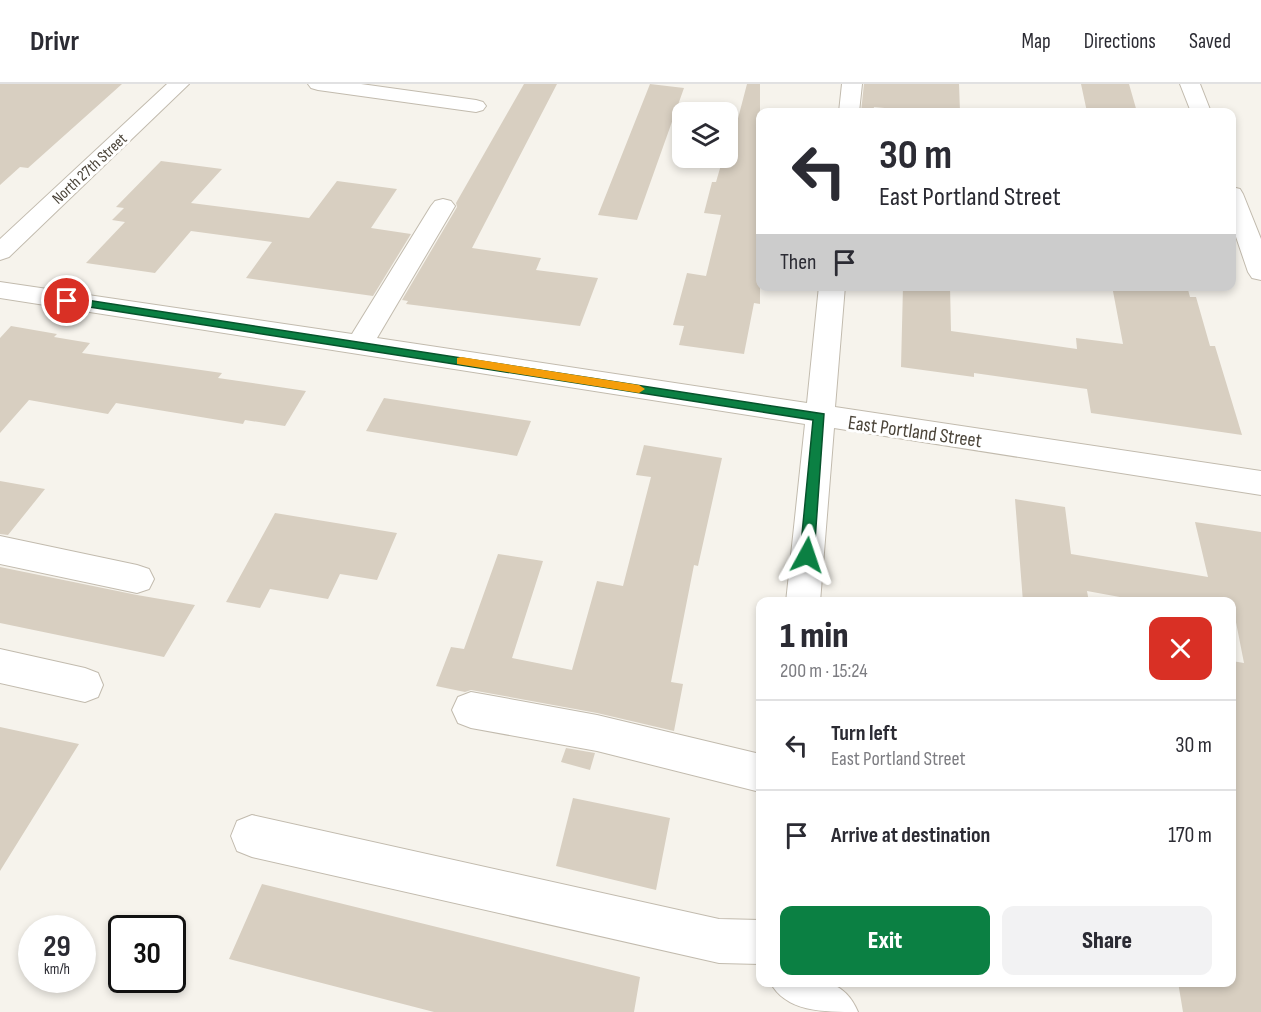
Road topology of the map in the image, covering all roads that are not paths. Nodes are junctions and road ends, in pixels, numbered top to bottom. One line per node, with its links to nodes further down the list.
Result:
1 (179, 84): 10 (street, North 27th Street)
2 (318, 84): 5 (street)
3 (852, 84): 6 (street)
4 (1190, 84): 7 (street)
5 (476, 106)
6 (849, 108)
7 (1199, 108)
8 (1236, 205): 11 (street)
9 (443, 206): 14 (street)
10 (0, 252)
11 (1261, 272)
12 (0, 290): 14 (street, East Portland Street)
13 (832, 291): 15 (street)
14 (359, 345): 15 (street, East Portland Street)
15 (820, 417): 16 (street, East Portland Street); 19 (street)
16 (1261, 483)
17 (0, 550): 18 (street)
18 (137, 579)
19 (803, 597)
20 (0, 666): 21 (street)
21 (85, 685)
22 (471, 710): 23 (street)
23 (756, 772)
24 (252, 836): 25 (street)
25 (756, 942)
26 (799, 987): 27 (street)
27 (835, 1012)

